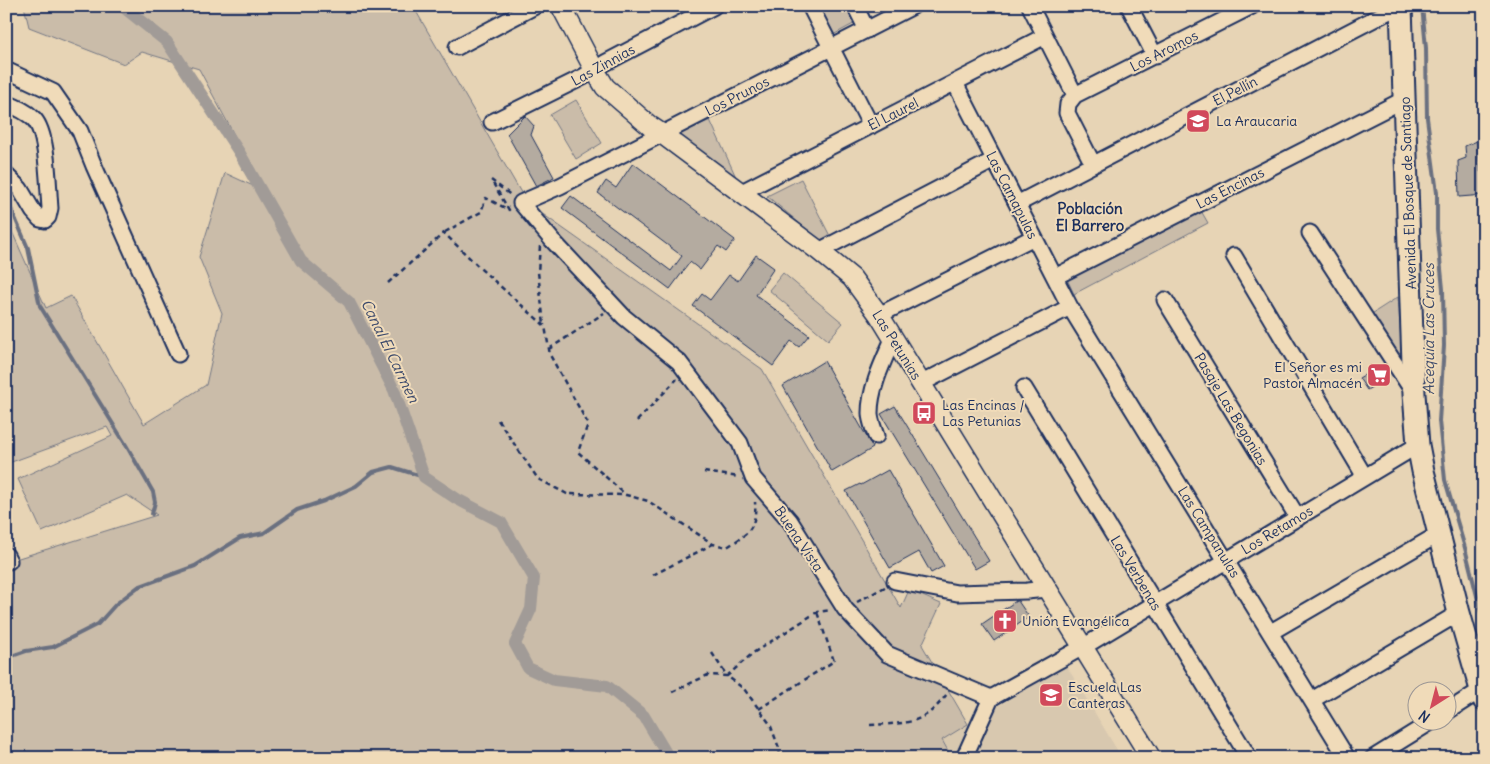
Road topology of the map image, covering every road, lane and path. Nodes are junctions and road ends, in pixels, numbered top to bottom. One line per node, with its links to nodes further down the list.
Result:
1 (536, 6): 14 (street)
2 (561, 6): 17 (street, Las Petunias)
3 (714, 6): 17 (street, Las Zinnias)
4 (810, 6): 15 (street)
5 (855, 6): 12 (street)
6 (913, 6): 12 (street, Los Prunos)
7 (1030, 6): 13 (street)
8 (1129, 6): 16 (street)
9 (1252, 6): 11 (street, Los Aromos)
10 (1400, 6): 21 (main road, Avenida El Bosque de Santiago); 27 (street, El Pellín)
11 (1232, 11): 16 (street, Los Aromos)
12 (867, 30): 15 (street, Los Prunos)
13 (1045, 36): 19 (street, El Laurel); 20 (street)
14 (457, 47)
15 (831, 48): 24 (street); 25 (street, Los Prunos)
16 (1155, 56): 20 (street, Los Aromos)
17 (594, 69): 23 (street, Las Zinnias); 25 (street, Las Petunias)
18 (6, 70): 47 (street)
19 (954, 83): 24 (street, El Laurel); 26 (street, Las Camapulas)
20 (1075, 95): 27 (street)
21 (1405, 99): 38 (street, Las Encinas); 51 (main road, Avenida El Bosque de Santiago)
22 (6, 103): 28 (street)
23 (492, 122)
24 (871, 126): 29 (street, El Laurel)
25 (662, 134): 29 (street, Las Petunias); 30 (street, Los Prunos)
26 (994, 160): 31 (street, Las Camapulas); 36 (street)
27 (1093, 164): 31 (street, El Pellín)
28 (6, 175)
29 (740, 193): 36 (street, Las Petunias)
30 (521, 202): 32 (street, Buena Vista); 33 (path)
31 (1017, 204): 35 (street, Las Camapulas)
32 (542, 228): 41 (street, Buena Vista); 44 (path)
33 (444, 232): 39 (path); 44 (path)
34 (1310, 233): 51 (street)
35 (1034, 237): 38 (street, Las Camapulas); 43 (street)
36 (819, 251): 43 (street, Las Petunias)
37 (1234, 256): 57 (street)
38 (1055, 277): 42 (street, Las Camapulas)
39 (388, 283)
40 (1165, 300): 60 (street, Pasaje Las Begonias)
41 (614, 306): 46 (path); 48 (street, Buena Vista)
42 (1070, 307): 49 (street); 63 (street, Las Campanulas)
43 (879, 315): 45 (street, Las Petunias)
44 (544, 326): 46 (path)
45 (893, 339): 49 (street, Las Petunias); 54 (street)
46 (549, 350): 59 (path)
47 (178, 354)
48 (690, 377): 53 (path); 58 (street, Buena Vista)
49 (920, 384): 66 (street, Las Petunias)
50 (1024, 388): 67 (street, Las Verbenas)
51 (1414, 394): 55 (main road, Avenida El Bosque de Santiago)
52 (498, 420): 59 (path)
53 (637, 421)
54 (876, 436)
55 (1418, 444): 57 (street, Los Retamos); 61 (main road, Avenida El Bosque de Santiago)
56 (704, 472): 58 (path)
57 (1365, 477): 60 (street, Los Retamos)
58 (753, 478): 62 (path); 68 (street, Buena Vista)
59 (626, 495): 62 (path)
60 (1298, 518): 63 (street, Los Retamos)
61 (1439, 534): 70 (main road, Avenida El Bosque de Santiago); 71 (street)
62 (713, 544): 64 (path)
63 (1227, 560): 67 (street, Los Retamos); 71 (street, Las Campanulas)
64 (653, 575)
65 (895, 581): 66 (street); 68 (path)
66 (1046, 589): 72 (street, Las Petunias)
67 (1155, 604): 72 (street, Los Retamos); 89 (street, Las Verbenas)
68 (845, 609): 69 (path); 75 (street, Buena Vista)
69 (817, 612): 74 (path); 81 (path)
70 (1459, 613): 77 (main road, Avenida El Bosque de Santiago); 79 (street)
71 (1271, 632): 79 (street, Las Campanulas)
72 (1084, 647): 78 (street); 88 (street, Las Petunias)
73 (712, 654): 74 (path)
74 (727, 676): 76 (path); 81 (path)
75 (956, 683): 78 (street, Buena Vista); 82 (path)
76 (672, 692)
77 (1482, 695): 80 (street)
78 (991, 698): 87 (street)
79 (1312, 700): 90 (street, Las Campanulas)
80 (1458, 706)
81 (759, 708): 84 (path)
82 (870, 725)
83 (1415, 732): 91 (street)
84 (780, 758)
85 (871, 758): 86 (path)
86 (883, 758)
87 (964, 758)
88 (1151, 758)
89 (1249, 758)
90 (1347, 758)
91 (1373, 758)

